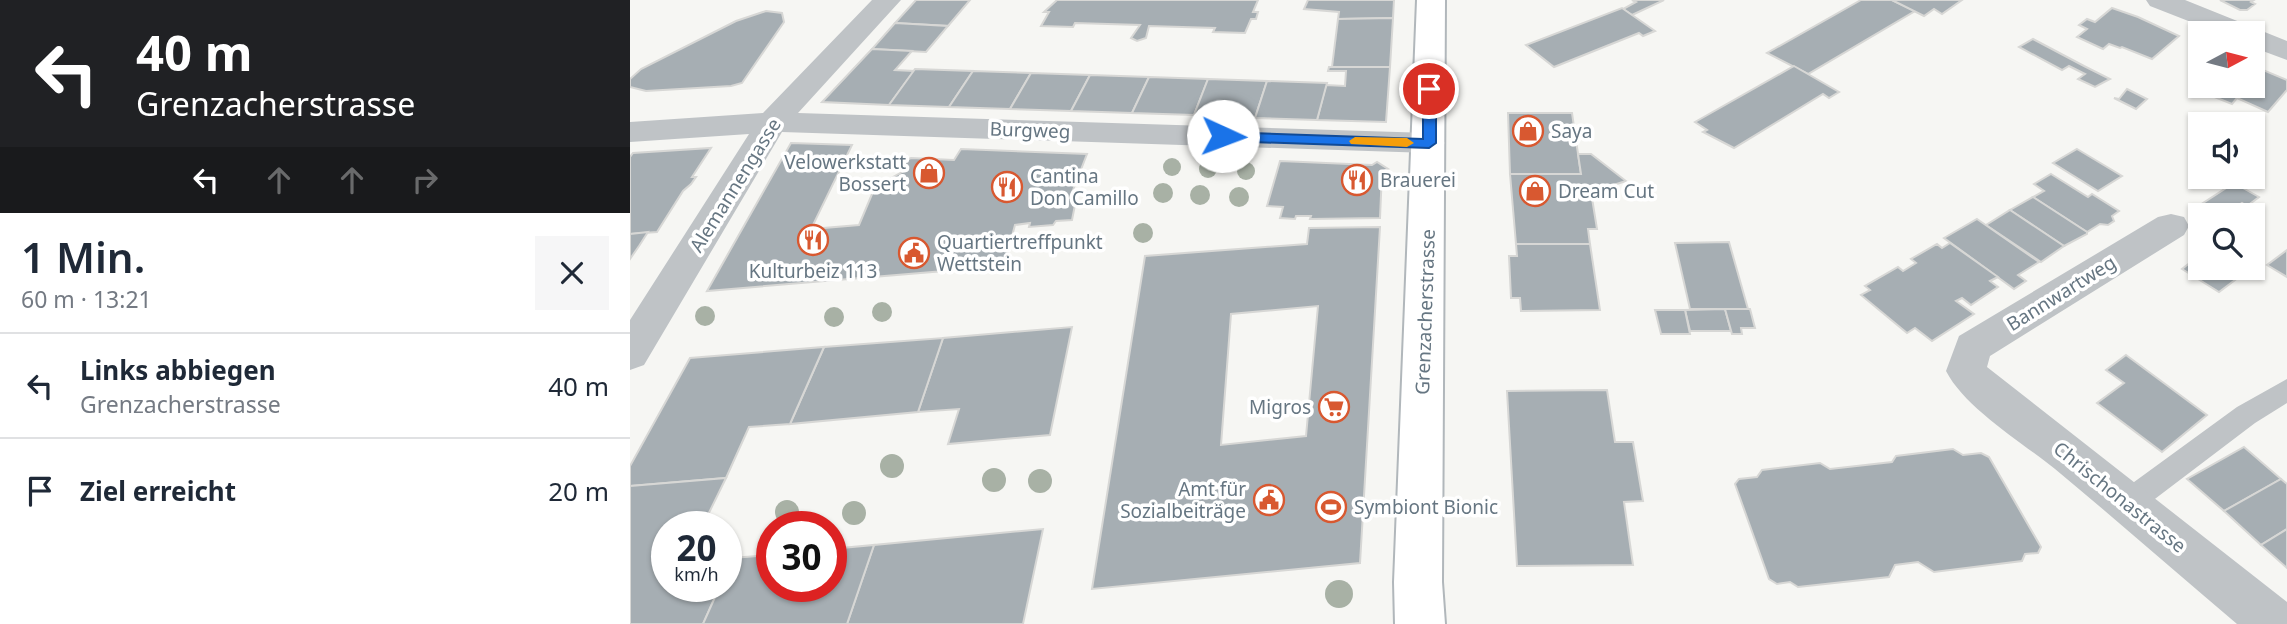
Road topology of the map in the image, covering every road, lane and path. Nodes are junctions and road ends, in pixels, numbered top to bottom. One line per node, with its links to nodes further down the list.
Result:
1 (887, 0): 5 (street, Alemannengasse)
2 (1431, 0): 7 (main road, Grenzacherstrasse)
3 (2160, 0): 4 (street)
4 (2220, 21)
5 (772, 122): 6 (street, Burgweg); 7 (street, Burgweg); 9 (street, Alemannengasse)
6 (630, 132)
7 (1429, 143): 13 (main road, Grenzacherstrasse)
8 (2171, 226): 10 (street, Bannwartweg)
9 (630, 354)
10 (1966, 371): 12 (street, Chrischonastrasse)
11 (2287, 390): 12 (lane)
12 (2129, 502): 14 (street, Chrischonastrasse)
13 (1420, 624)
14 (2275, 624)

